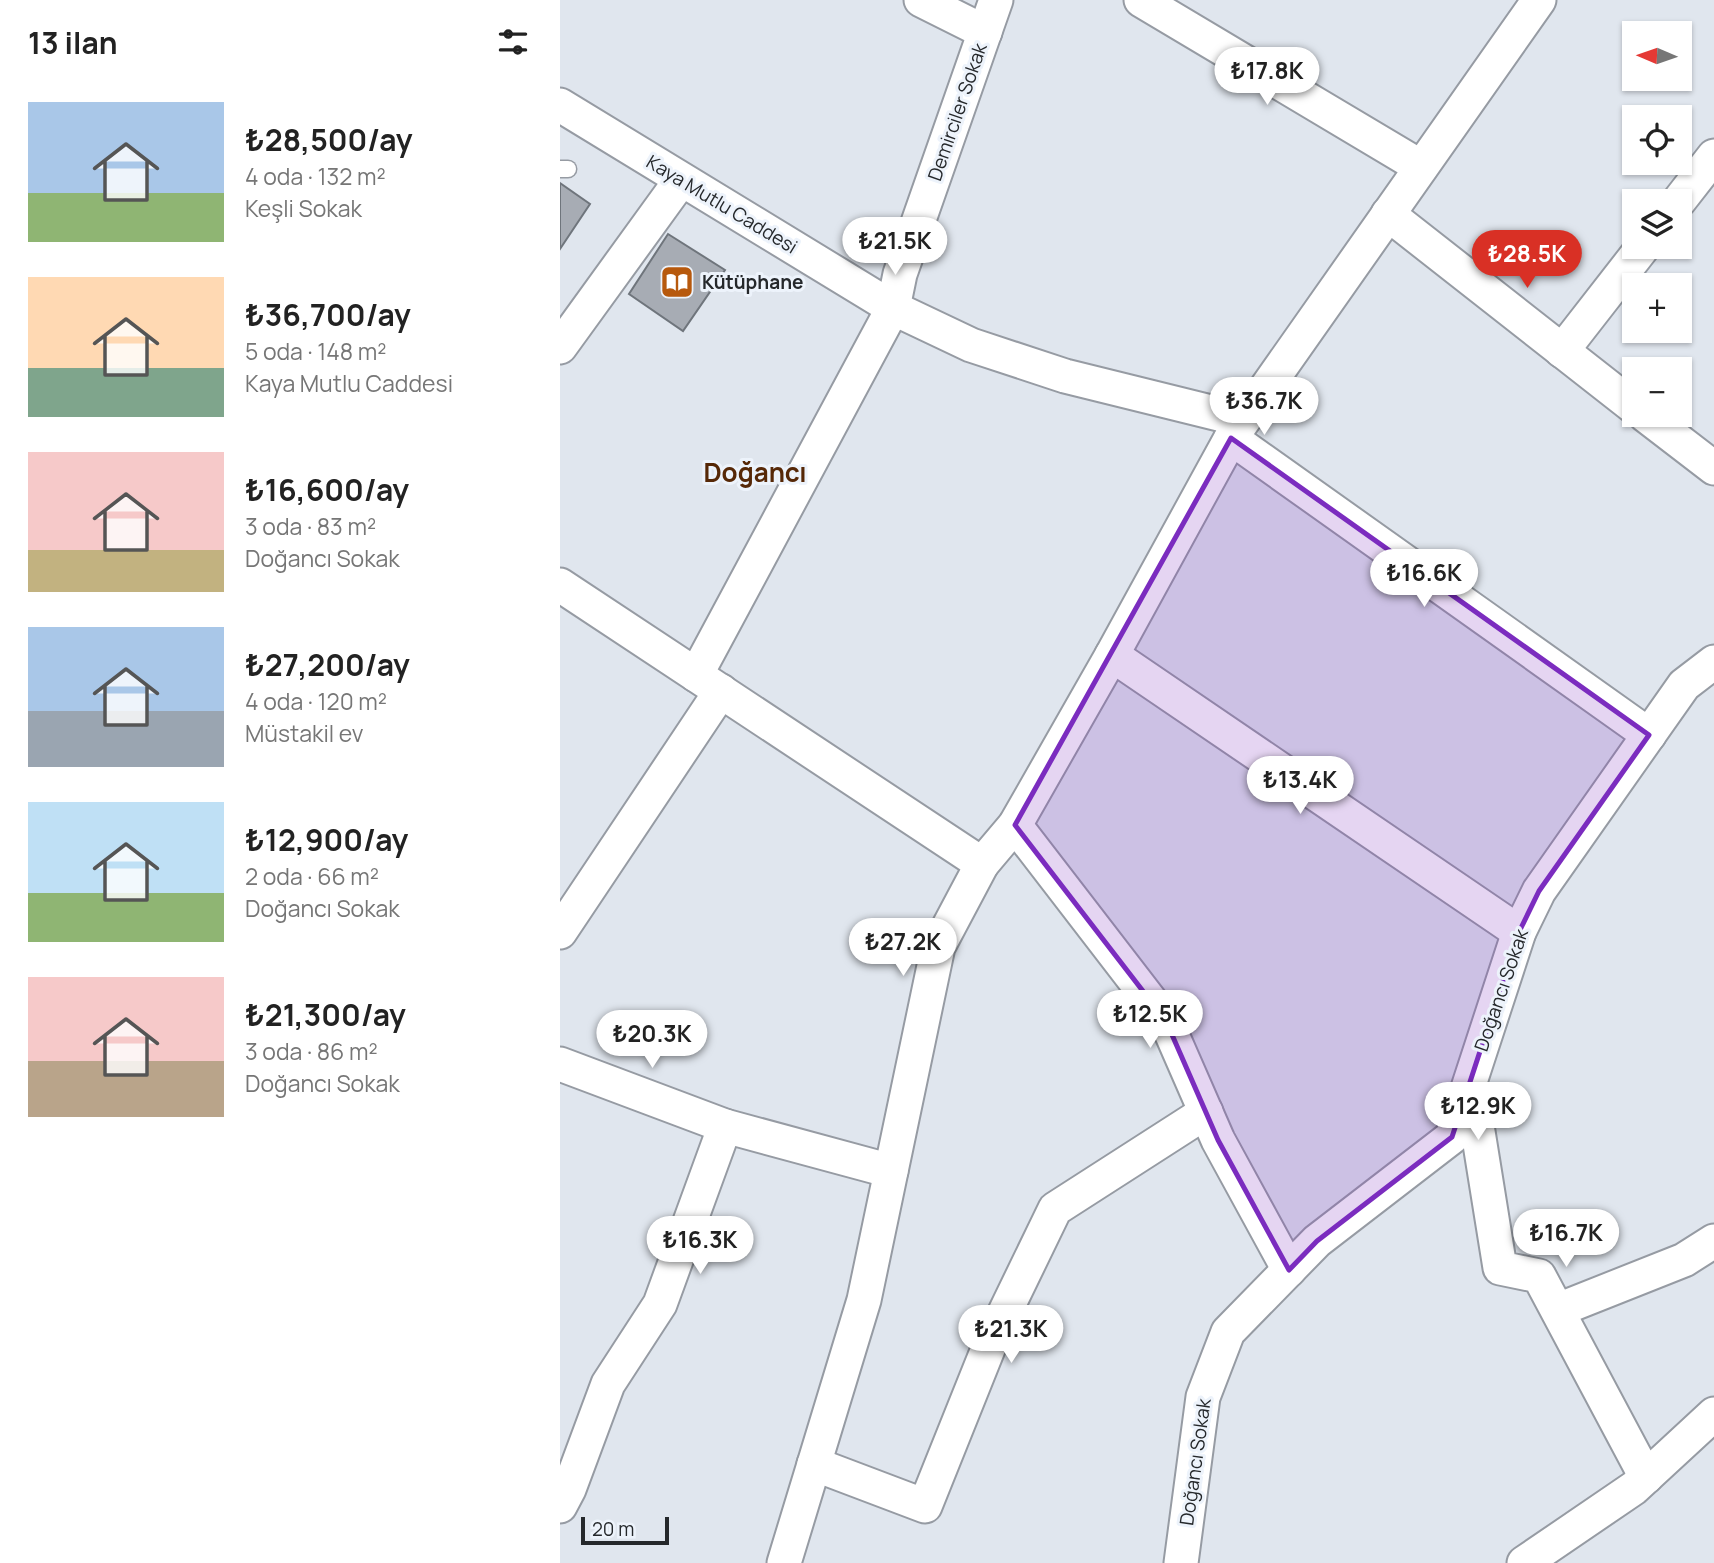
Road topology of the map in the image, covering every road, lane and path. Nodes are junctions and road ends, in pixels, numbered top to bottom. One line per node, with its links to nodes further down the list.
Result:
1 (921, 0): 5 (street)
2 (996, 0): 5 (street, Demirciler Sokak)
3 (1141, 0): 8 (street)
4 (1539, 0): 8 (street)
5 (985, 32): 13 (street, Demirciler Sokak)
6 (560, 105): 9 (street, Kaya Mutlu Caddesi)
7 (1714, 156): 10 (street)
8 (1421, 167): 11 (street)
9 (681, 180): 13 (street, Kaya Mutlu Caddesi); 14 (street)
10 (1688, 189)
11 (1388, 214): 15 (street); 18 (street)
12 (1634, 259): 15 (street)
13 (893, 308): 18 (street, Kaya Mutlu Caddesi); 23 (street, Demirciler Sokak)
14 (560, 347)
15 (1562, 351): 16 (street)
16 (1622, 398)
17 (1660, 427): 19 (street)
18 (1237, 429): 21 (street); 24 (street)
19 (1713, 466)
20 (560, 585): 23 (street)
21 (1112, 655): 25 (street); 28 (street)
22 (1714, 662): 24 (street, Doğancı Sokak)
23 (709, 683): 26 (street); 27 (street, Demirciler Sokak)
24 (1649, 735): 28 (street, Doğancı Sokak)
25 (1014, 825): 26 (street); 31 (street)
26 (982, 864): 33 (street)
27 (560, 932)
28 (1519, 932): 30 (street, Doğancı Sokak)
29 (560, 1064): 32 (street)
30 (1470, 1083): 35 (street, Doğancı Sokak); 36 (street)
31 (1206, 1112): 35 (street); 38 (street)
32 (725, 1126): 33 (street); 40 (street)
33 (891, 1171): 38 (street)
34 (1714, 1241): 36 (street)
35 (1289, 1270): 42 (street, Doğancı Sokak)
36 (1558, 1311): 39 (street)
37 (1714, 1414): 39 (street)
38 (814, 1464): 41 (street)
39 (1646, 1476): 43 (street)
40 (560, 1506)
41 (784, 1563)
42 (1181, 1563)
43 (1524, 1563)

